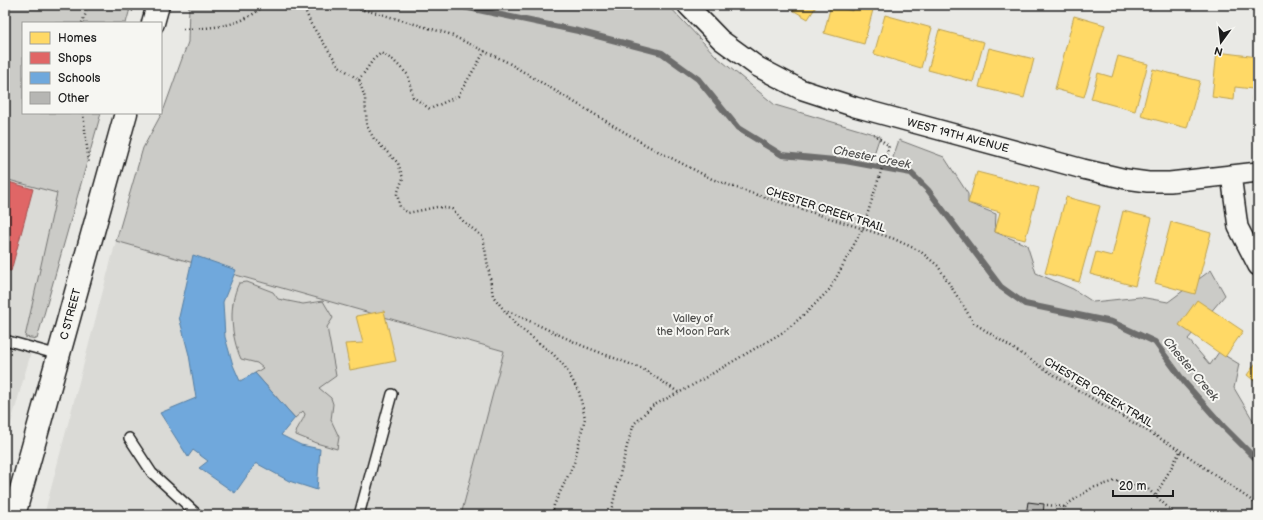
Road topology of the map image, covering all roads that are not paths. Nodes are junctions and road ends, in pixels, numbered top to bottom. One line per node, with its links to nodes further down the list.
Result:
1 (158, 5): 3 (main road)
2 (687, 5): 6 (street, WEST 19TH AVENUE)
3 (153, 22)
4 (126, 114): 9 (main road, C STREET)
5 (1258, 172): 6 (street, WEST 19TH AVENUE)
6 (1231, 175): 7 (street)
7 (1258, 266)
8 (5, 340): 9 (lane)
9 (59, 355): 12 (main road, C STREET)
10 (392, 394): 14 (lane)
11 (129, 438): 13 (lane)
12 (12, 506)
13 (198, 515)
14 (359, 515)

